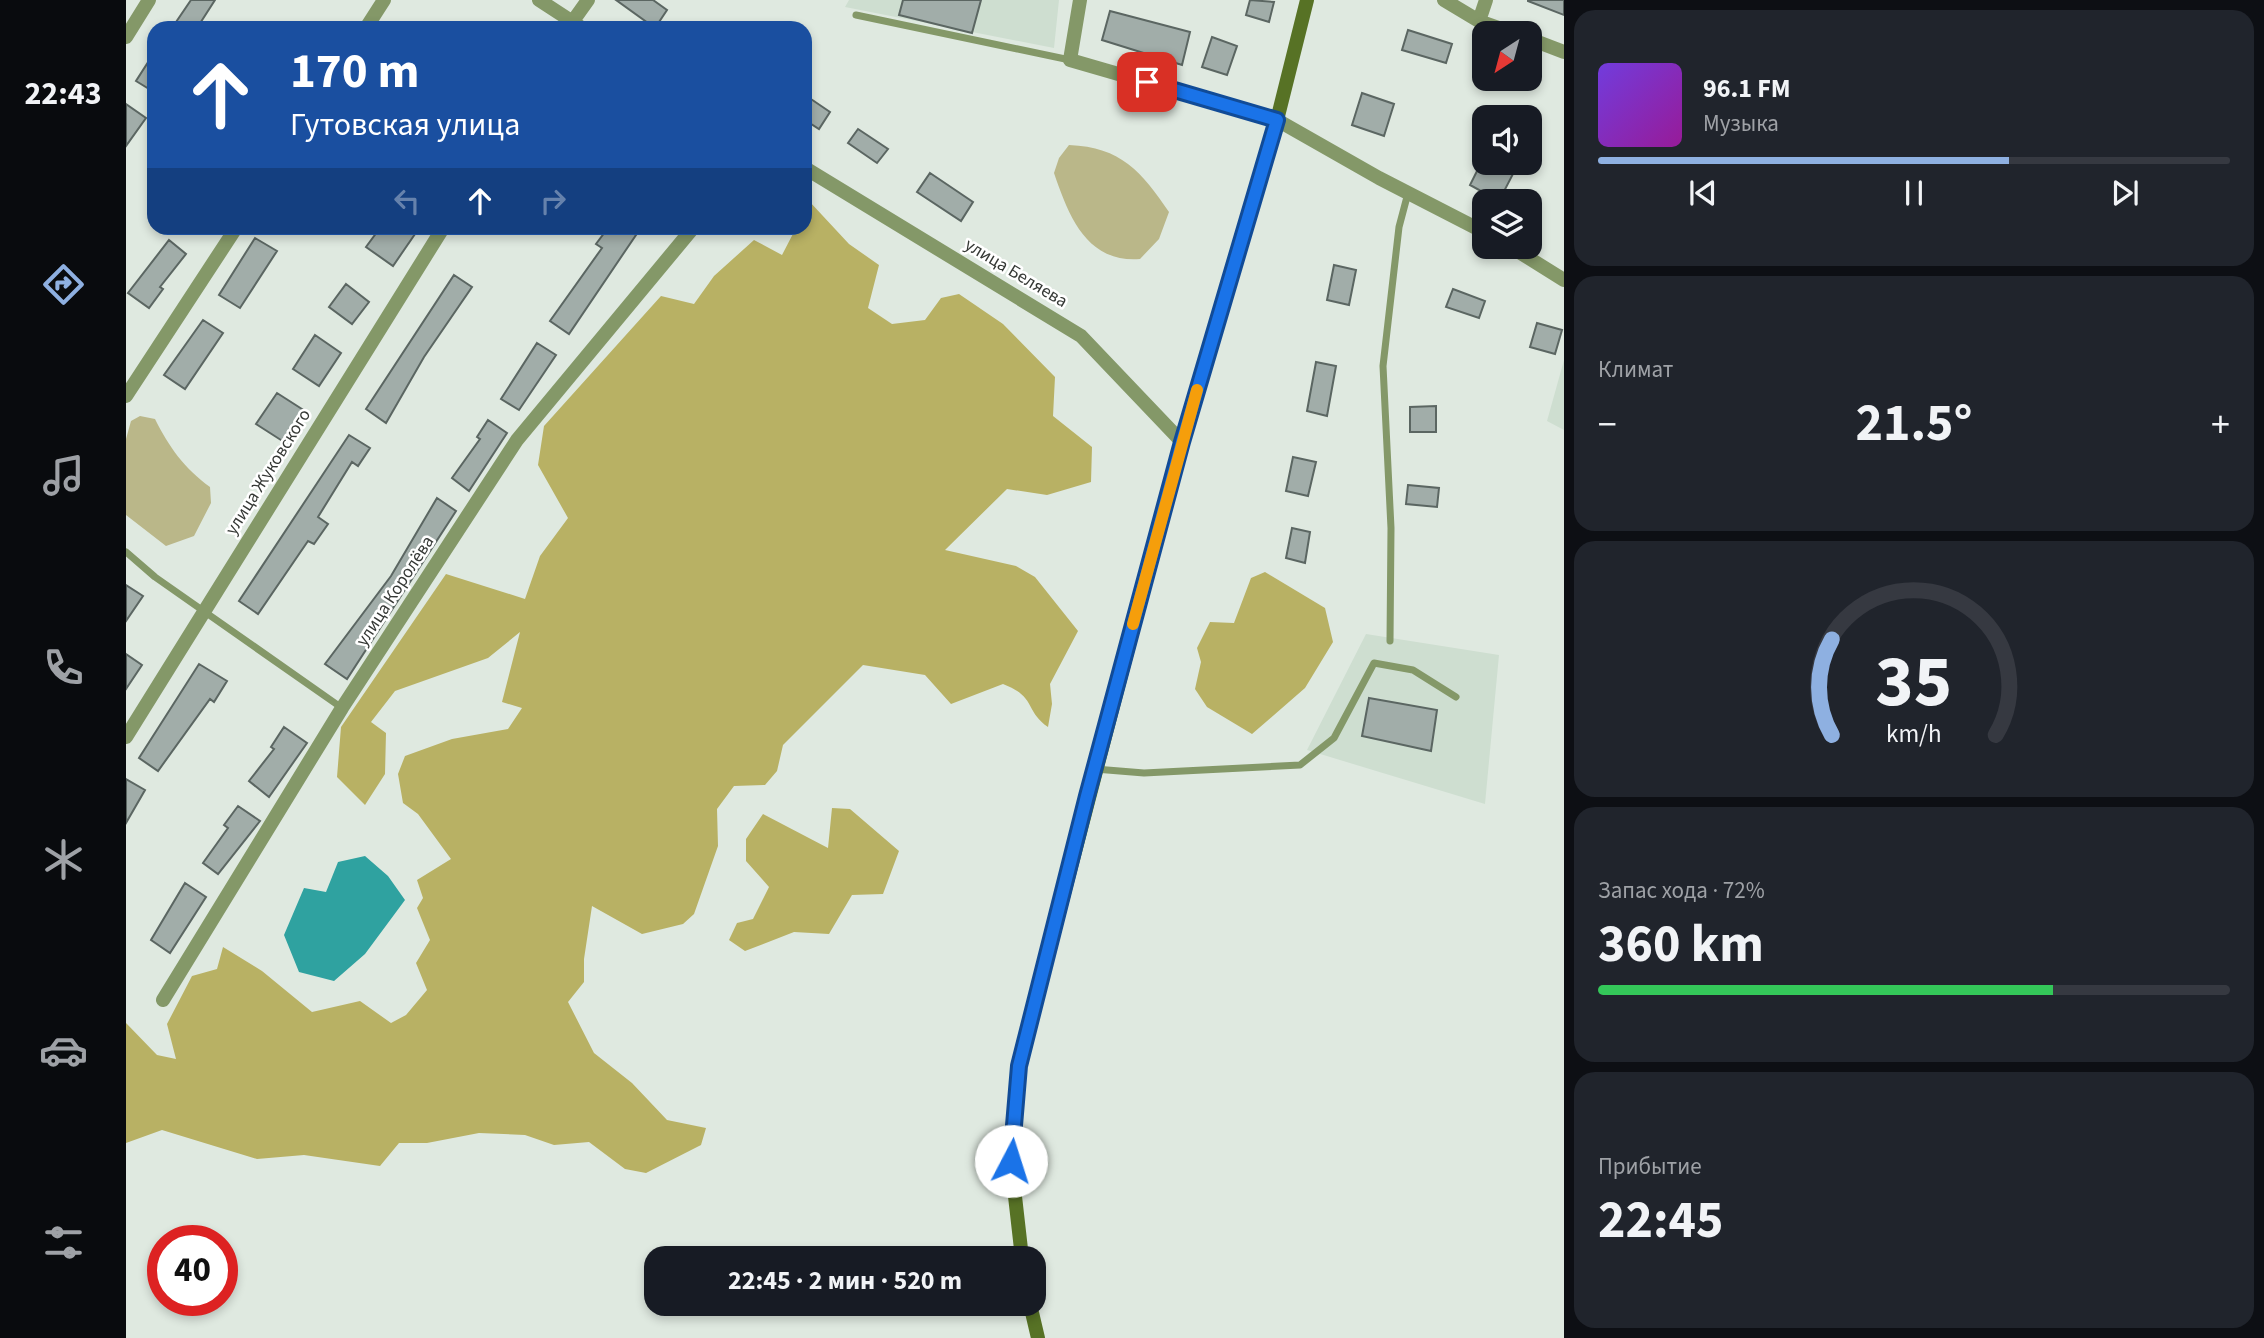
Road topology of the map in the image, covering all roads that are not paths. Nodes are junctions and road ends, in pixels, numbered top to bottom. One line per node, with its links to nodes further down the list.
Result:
1 (149, 0): 14 (street)
2 (384, 0): 10 (street)
3 (538, 0): 11 (street)
4 (588, 0): 12 (street)
5 (1080, 0): 17 (street)
6 (1307, 0): 18 (street)
7 (1444, 0): 13 (street)
8 (1486, 0): 13 (street)
9 (856, 15): 17 (lane)
10 (370, 21)
11 (567, 21)
12 (577, 21)
13 (1479, 21)
14 (126, 37)
15 (1542, 44): 16 (street)
16 (1564, 52)
17 (1070, 60): 18 (street)
18 (1277, 120): 20 (street); 28 (street)
19 (812, 172): 28 (street, улица Беляева)
20 (1408, 192): 21 (street); 31 (lane)
21 (1472, 226)
22 (231, 235): 27 (street)
23 (439, 235): 30 (street, улица Жуковского)
24 (687, 235): 33 (street, улица Королёва)
25 (1530, 259): 26 (street)
26 (1564, 280)
27 (126, 396)
28 (1182, 442): 35 (street)
29 (126, 552): 30 (lane)
30 (205, 609): 33 (lane); 34 (street, улица Жуковского)
31 (1390, 641)
32 (1456, 697): 35 (lane)
33 (342, 708): 36 (street, улица Королёва)
34 (126, 737)
35 (1094, 769): 37 (street)
36 (163, 1000)
37 (1021, 1246)
38 (1033, 1316): 39 (street)
39 (1038, 1338)

